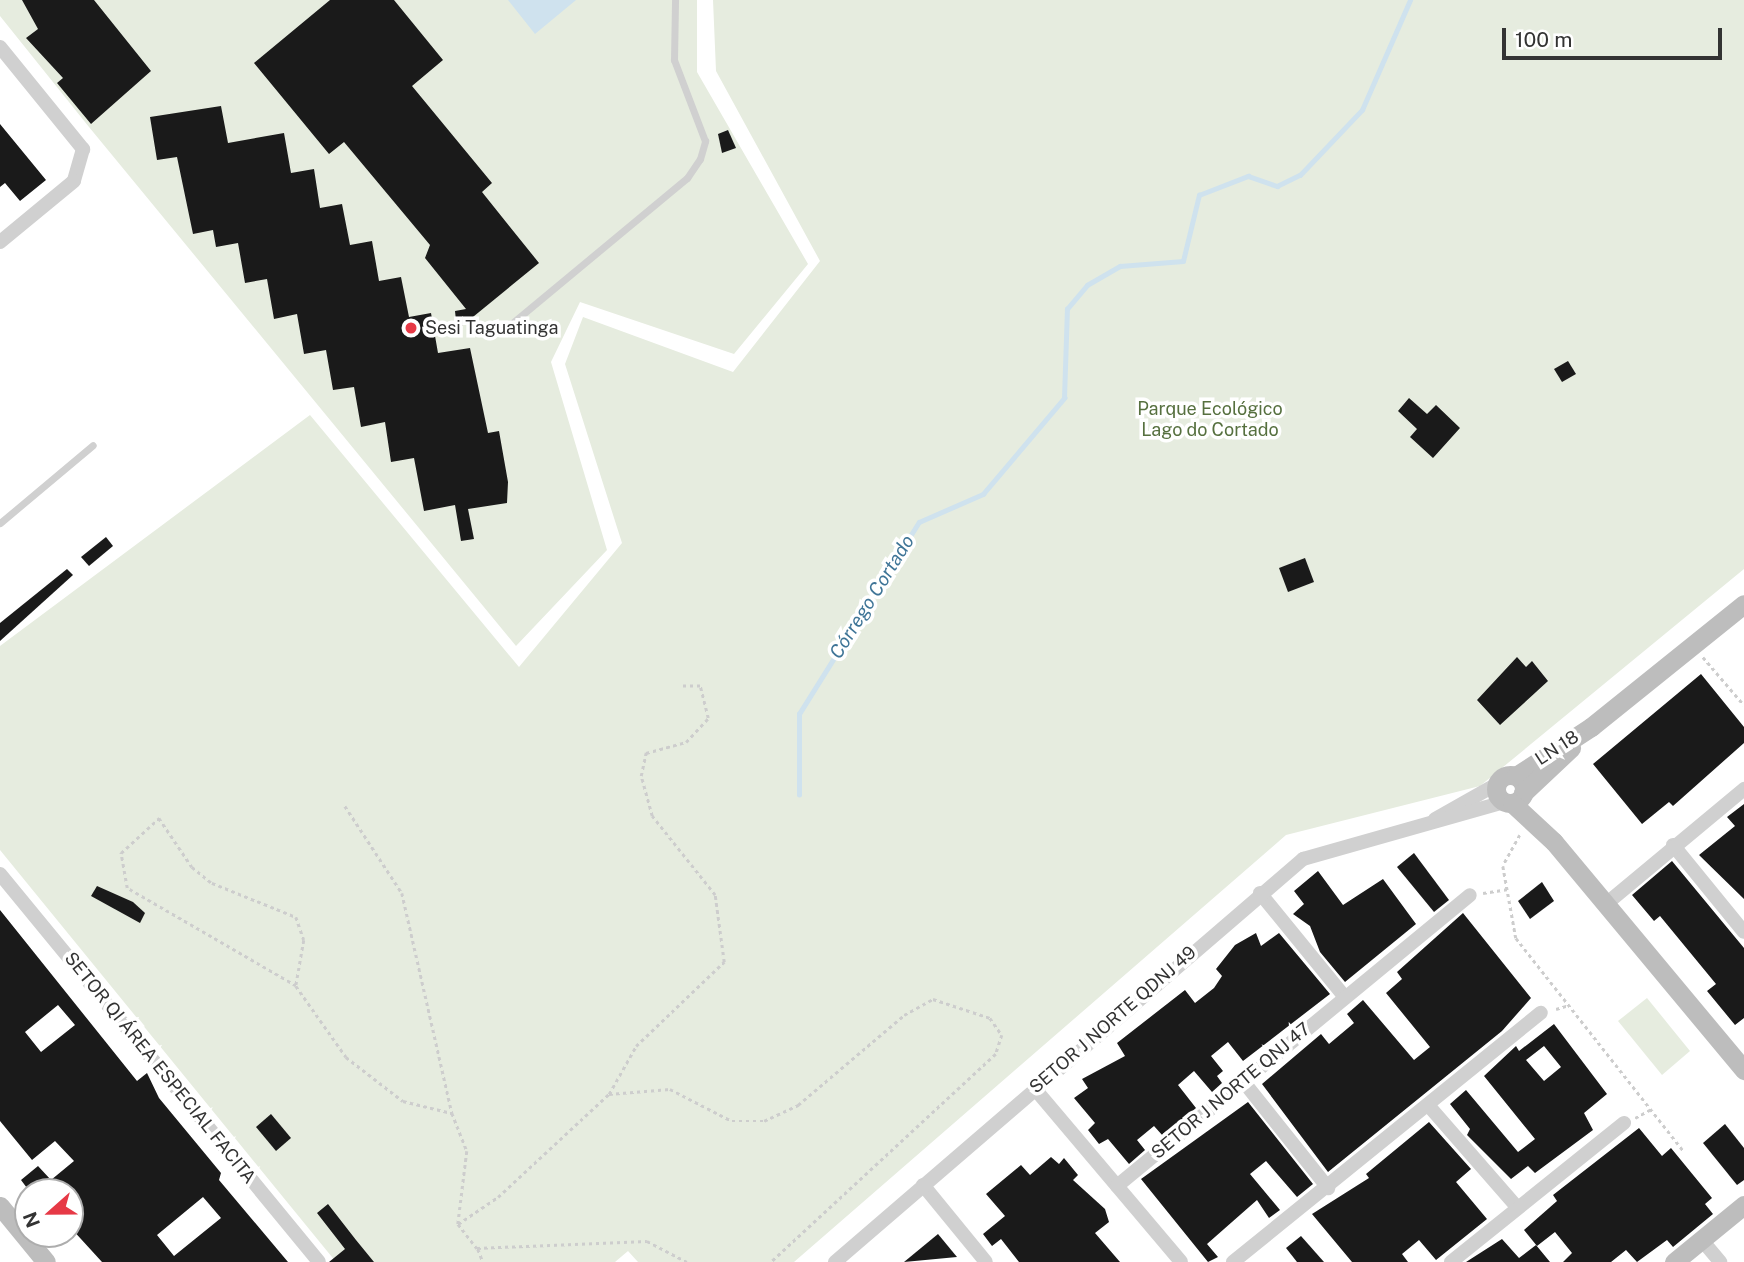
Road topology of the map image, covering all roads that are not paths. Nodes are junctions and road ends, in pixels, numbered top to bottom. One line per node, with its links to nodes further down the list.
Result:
1 (676, 0): 4 (lane)
2 (0, 47): 3 (street)
3 (0, 242)
4 (511, 324)
5 (93, 445): 6 (lane)
6 (0, 523)
7 (1744, 604): 9 (street, LN 18)
8 (1744, 789): 11 (street)
9 (1513, 792): 10 (street); 10 (street); 13 (street, SETOR J NORTE QDNJ 49)
10 (1555, 842): 15 (street)
11 (1673, 845): 15 (street); 16 (street)
12 (0, 874): 32 (street, SETOR QI ÁREA ESPECIAL FACITA)
13 (1260, 893): 17 (street); 21 (street, SETOR J NORTE QDNJ 49)
14 (1470, 895): 17 (street, SETOR J NORTE QNJ 47)
15 (1606, 904): 19 (street)
16 (1744, 932)
17 (1344, 996): 20 (street, SETOR J NORTE QNJ 47)
18 (1541, 1013): 22 (street)
19 (1744, 1070)
20 (1243, 1081): 25 (street, SETOR J NORTE QNJ 47); 26 (street)
21 (1035, 1088): 24 (street, SETOR J NORTE QDNJ 49); 25 (street)
22 (1428, 1105): 26 (street); 28 (street)
23 (1624, 1123): 28 (street)
24 (923, 1185): 33 (street, SETOR J NORTE QDNJ 49); 34 (street)
25 (1117, 1186): 35 (street)
26 (1328, 1188): 36 (street)
27 (1744, 1205): 30 (street)
28 (1517, 1207): 37 (street)
29 (2, 1213): 31 (street)
30 (1701, 1239): 38 (street); 39 (street)
31 (46, 1262)
32 (319, 1262)
33 (835, 1262)
34 (986, 1262)
35 (1181, 1262)
36 (1233, 1262)
37 (1451, 1262)
38 (1674, 1262)
39 (1720, 1262)

